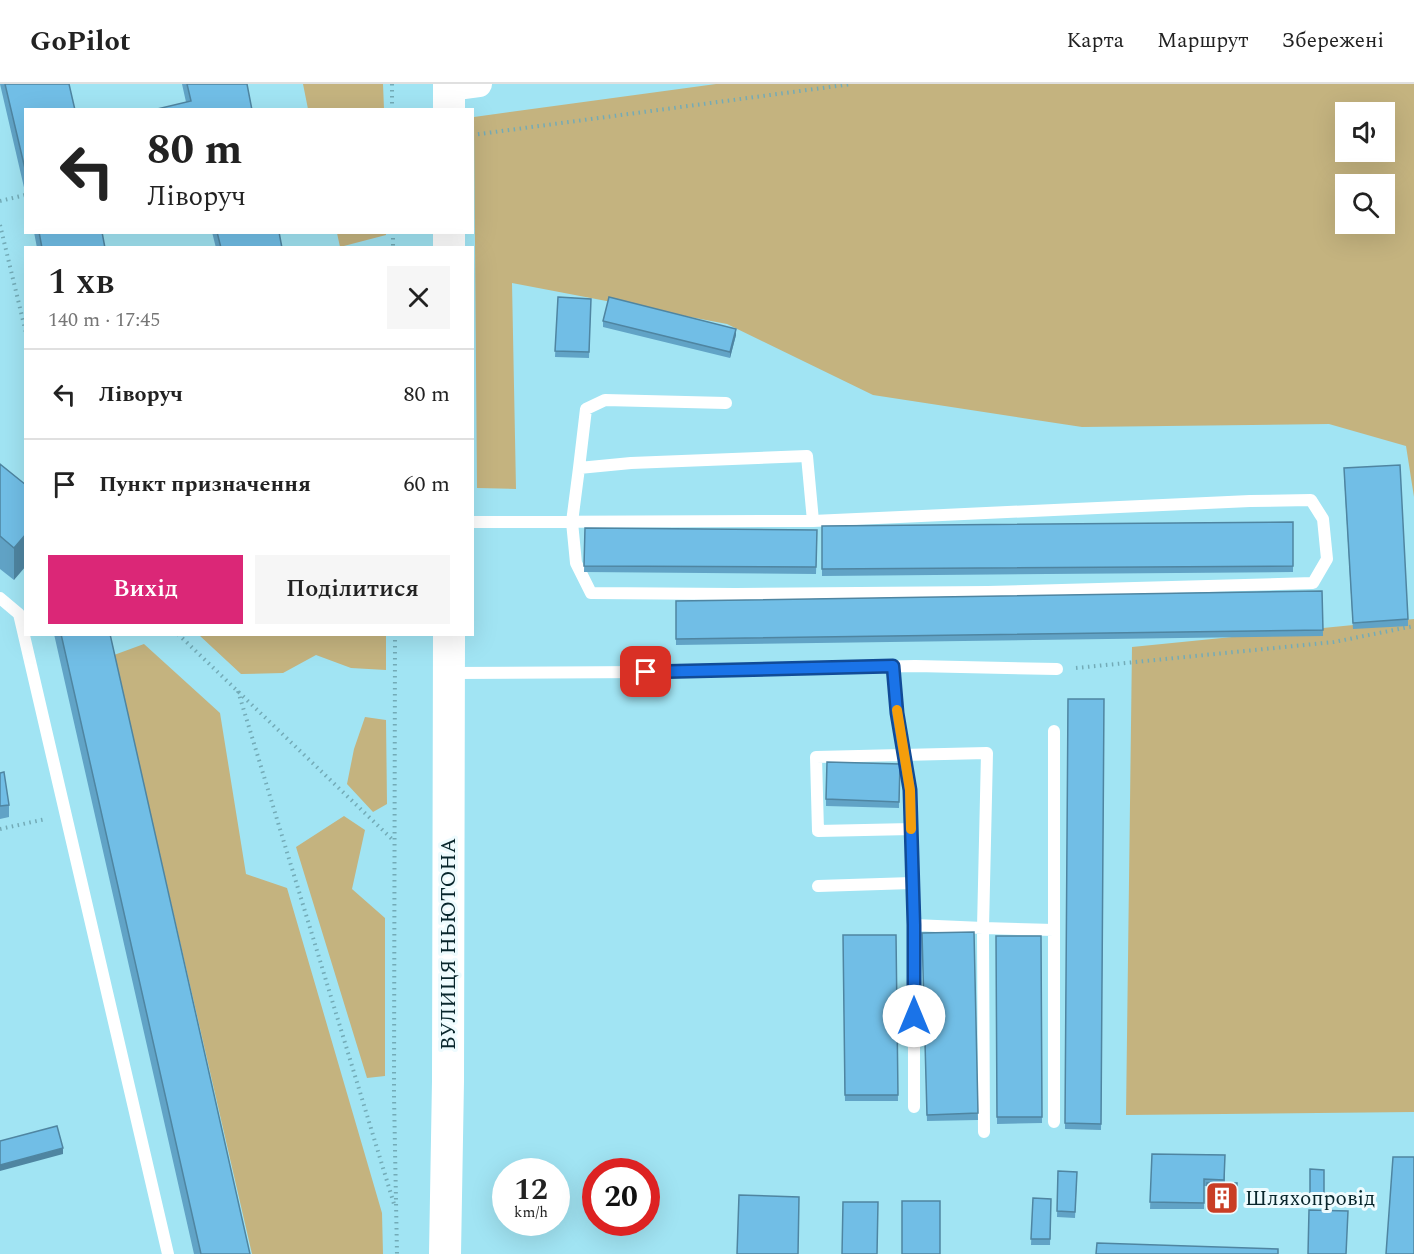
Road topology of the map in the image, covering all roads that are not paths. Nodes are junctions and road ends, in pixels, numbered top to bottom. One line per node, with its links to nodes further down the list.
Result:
1 (726, 403): 2 (lane)
2 (579, 468): 3 (lane); 5 (lane)
3 (813, 521): 5 (lane); 5 (lane)
4 (474, 522): 5 (lane)
5 (572, 522)
6 (0, 598): 7 (lane)
7 (24, 635)
8 (24, 636): 24 (lane)
9 (448, 636): 12 (street, ВУЛИЦЯ НЬЮТОНА)
10 (893, 666): 11 (lane); 12 (lane); 14 (lane)
11 (1057, 669)
12 (448, 673): 25 (street, ВУЛИЦЯ НЬЮТОНА)
13 (1054, 731): 20 (lane)
14 (903, 754): 15 (lane); 15 (lane); 19 (lane)
15 (911, 829): 16 (lane)
16 (912, 883): 17 (lane); 18 (lane)
17 (818, 886)
18 (914, 925): 19 (lane); 21 (lane)
19 (983, 928): 20 (lane); 23 (lane)
20 (1054, 930): 22 (lane)
21 (914, 1107)
22 (1054, 1122)
23 (984, 1132)
24 (168, 1254)
25 (445, 1254)

